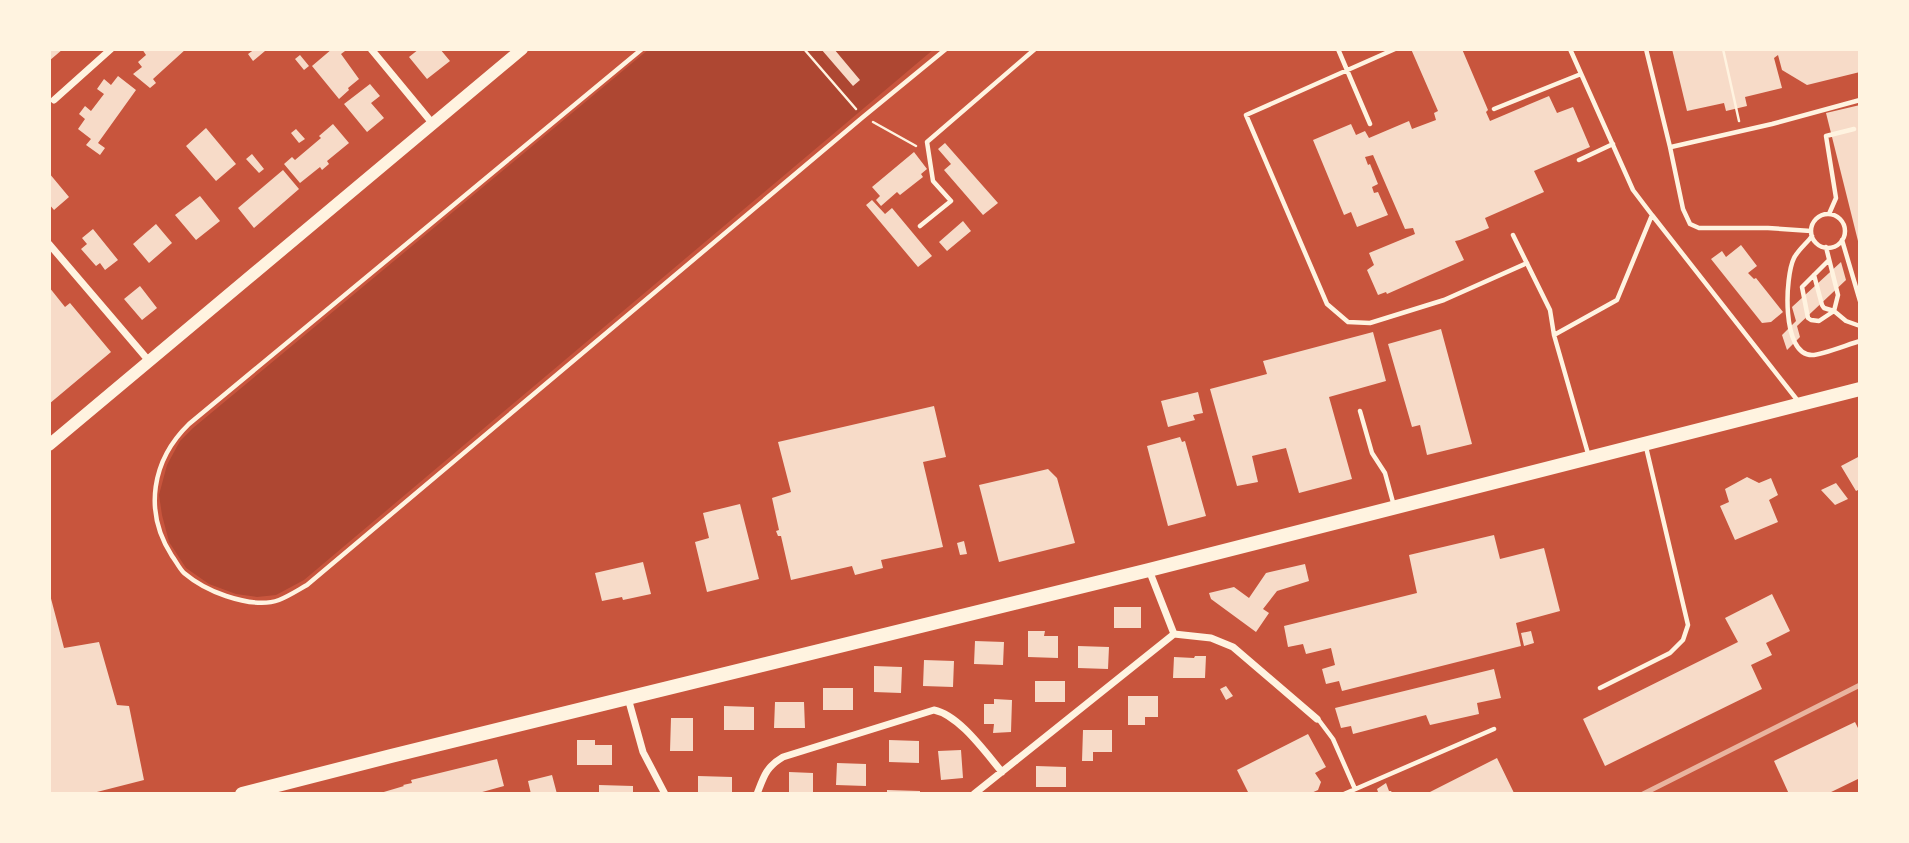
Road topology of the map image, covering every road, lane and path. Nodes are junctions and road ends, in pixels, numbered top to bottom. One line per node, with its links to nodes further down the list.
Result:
1 (111, 49): 14 (street)
2 (371, 49): 19 (street)
3 (522, 49): 19 (street)
4 (642, 49): 5 (lane)
5 (946, 49)
6 (1035, 49): 28 (lane)
7 (1338, 49): 12 (lane)
8 (1395, 49): 12 (lane)
9 (1570, 49): 13 (lane)
10 (1646, 49): 24 (lane)
11 (1723, 49): 22 (path)
12 (1347, 71): 20 (lane); 35 (lane)
13 (1581, 74): 16 (lane); 23 (lane)
14 (54, 100)
15 (1860, 100): 17 (lane)
16 (1494, 109)
17 (1814, 112): 18 (lane); 22 (lane)
18 (1811, 119)
19 (433, 124): 42 (street)
20 (1370, 124)
21 (1854, 129): 26 (lane)
22 (1742, 131): 24 (lane)
23 (1613, 144): 25 (lane); 27 (lane)
24 (1670, 147): 29 (lane)
25 (1579, 160)
26 (1829, 214): 29 (lane); 31 (lane)
27 (1652, 215): 40 (lane); 44 (lane)
28 (920, 226)
29 (1811, 234): 33 (lane); 41 (lane)
30 (1513, 235): 35 (lane)
31 (1842, 240): 33 (lane); 37 (lane)
32 (49, 244): 42 (street)
33 (1826, 247): 34 (lane)
34 (1829, 260): 36 (lane); 38 (lane)
35 (1527, 263): 40 (lane)
36 (1814, 275): 38 (lane); 38 (lane)
37 (1860, 301)
38 (1835, 311): 39 (lane)
39 (1860, 326)
40 (1554, 335): 48 (lane)
41 (1860, 341)
42 (149, 361): 47 (street)
43 (1860, 389): 44 (main road)
44 (1800, 404): 46 (main road)
45 (1360, 411): 49 (lane)
46 (1645, 443): 48 (main road); 52 (lane)
47 (49, 444)
48 (1589, 457): 49 (main road)
49 (1394, 507): 50 (main road)
50 (1149, 570): 51 (street); 53 (main road)
51 (1174, 634): 54 (street); 56 (street)
52 (1600, 688)
53 (628, 698): 58 (main road); 59 (street)
54 (1317, 719): 57 (lane)
55 (1494, 729): 57 (lane)
56 (1002, 772): 60 (street); 61 (street)
57 (1355, 789): 62 (lane)
58 (242, 794)
59 (665, 794)
60 (757, 794)
61 (974, 794)
62 (1344, 794)

